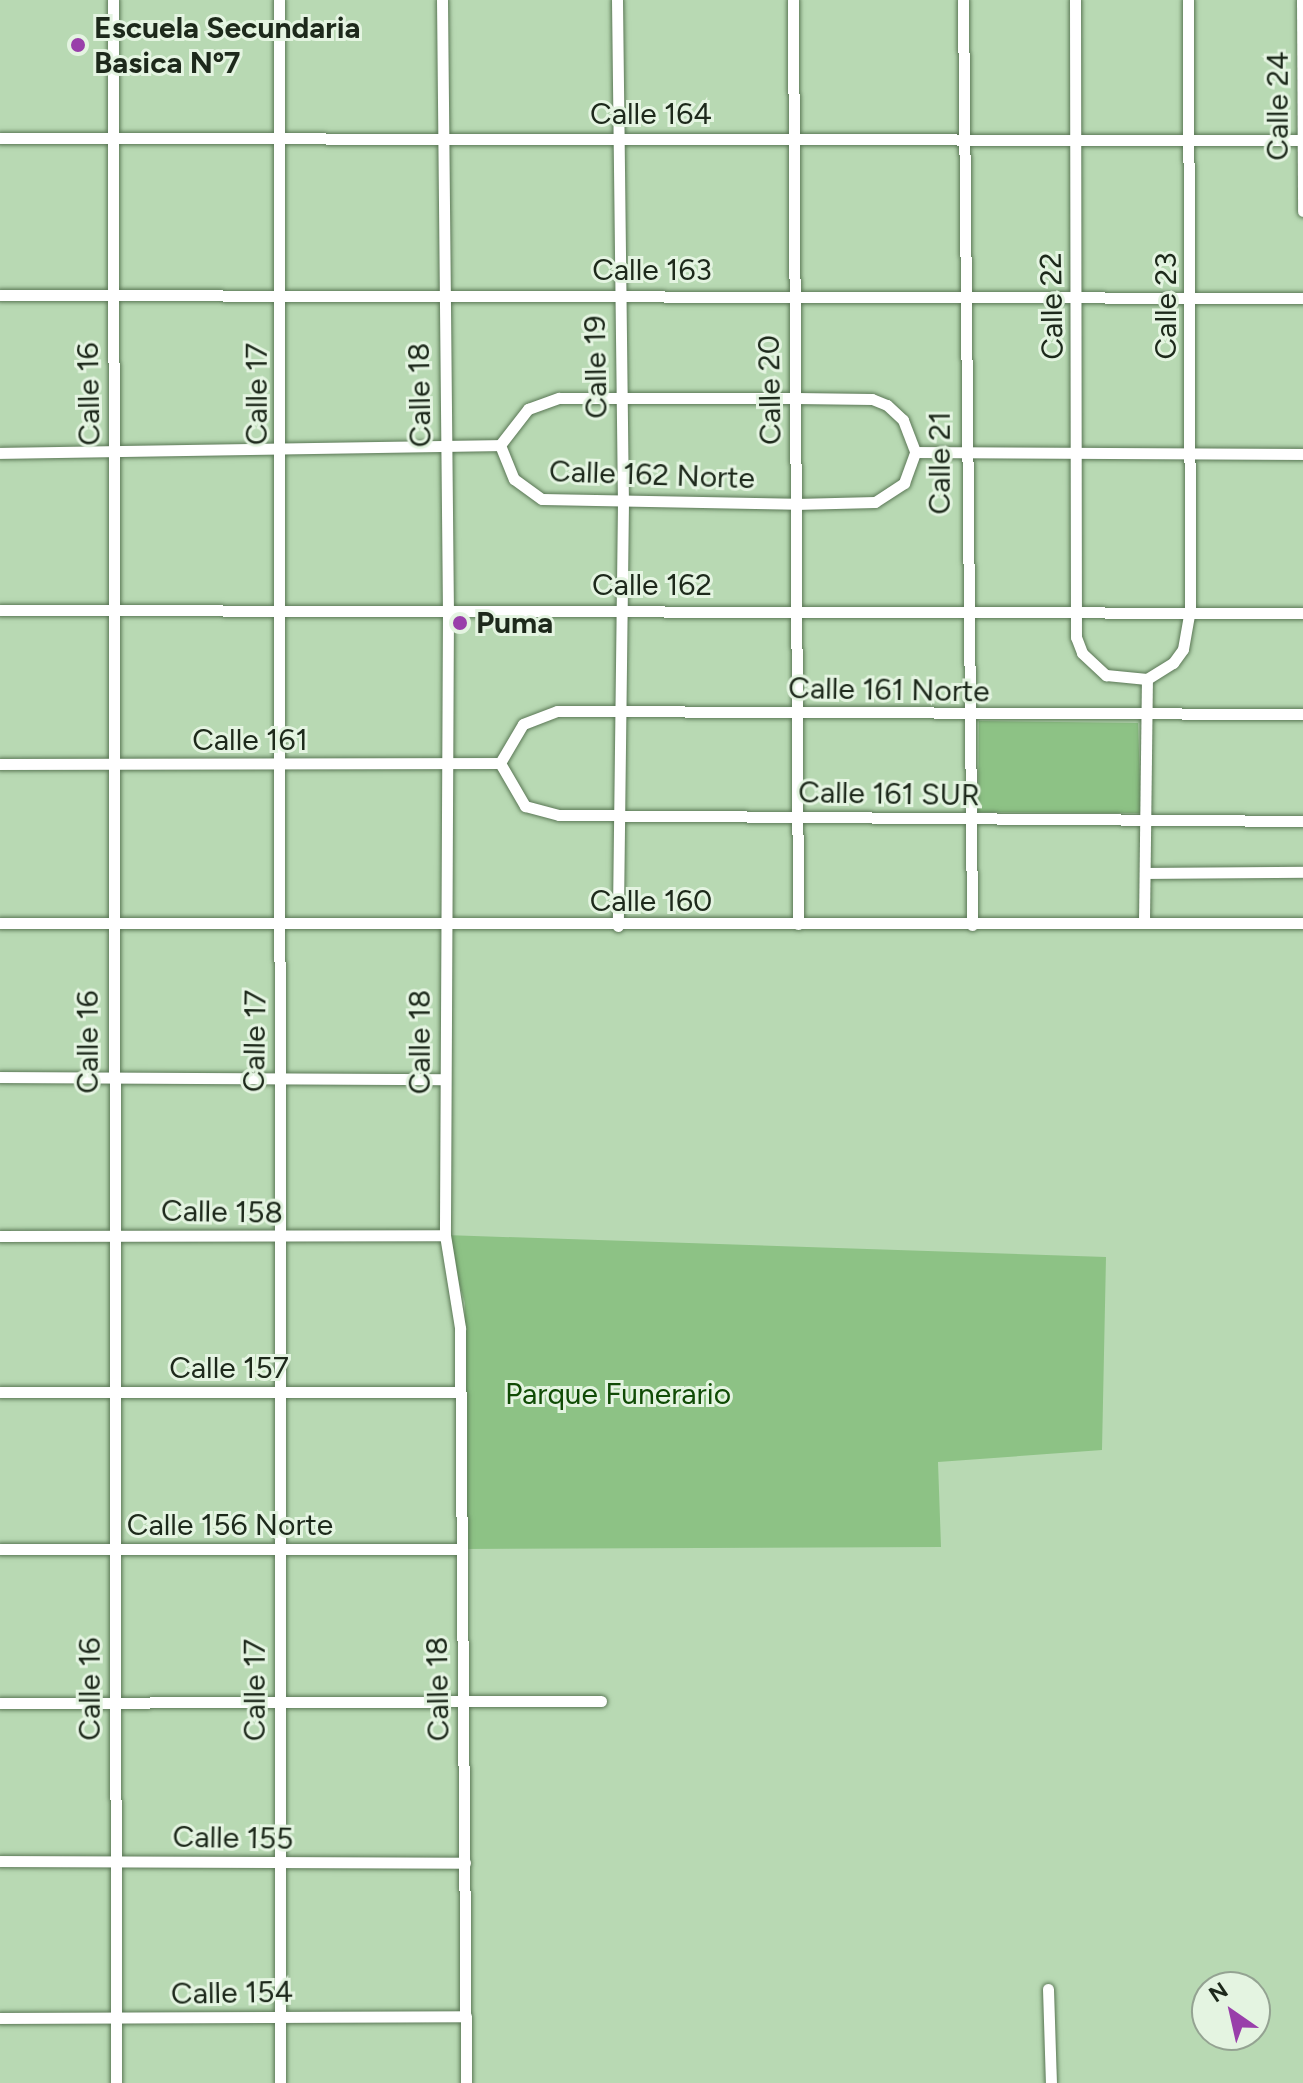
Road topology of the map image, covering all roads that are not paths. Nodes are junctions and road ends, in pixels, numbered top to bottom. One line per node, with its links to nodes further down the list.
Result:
1 (113, 0): 18 (street, Calle 16)
2 (279, 0): 10 (street, Calle 17)
3 (442, 0): 11 (street, Calle 18)
4 (617, 0): 14 (street, Calle 19)
5 (793, 0): 13 (street, Calle 20)
6 (963, 0): 15 (street, Calle 21)
7 (1075, 0): 19 (street, Calle 22)
8 (1188, 0): 16 (street, Calle 23)
9 (1302, 0): 17 (street, Calle 24)
10 (279, 135): 11 (street, Calle 164); 18 (street, Calle 164); 22 (street, Calle 17)
11 (445, 136): 14 (street, Calle 164); 28 (street, Calle 18)
12 (0, 138): 18 (street, Calle 164)
13 (792, 138): 14 (street, Calle 164); 15 (street, Calle 164); 23 (street, Calle 20)
14 (618, 139): 21 (street, Calle 19)
15 (961, 140): 19 (street, Calle 164); 24 (street, Calle 21)
16 (1189, 140): 17 (street, Calle 164); 19 (street, Calle 164); 29 (street, Calle 23)
17 (1302, 140): 20 (street, Calle 24)
18 (112, 141): 27 (street, Calle 16)
19 (1075, 141): 25 (street, Calle 22)
20 (1303, 211)
21 (620, 293): 23 (street, Calle 163); 28 (street, Calle 163); 31 (street, Calle 19)
22 (281, 294): 27 (street, Calle 163); 28 (street, Calle 163); 35 (street, Calle 17)
23 (793, 294): 24 (street, Calle 163); 32 (street, Calle 20)
24 (964, 294): 25 (street, Calle 163); 39 (street, Calle 21)
25 (1075, 294): 29 (street, Calle 163); 40 (street, Calle 22)
26 (0, 295): 27 (street, Calle 163)
27 (113, 295): 36 (street, Calle 16)
28 (442, 296): 34 (street, Calle 18)
29 (1190, 297): 30 (street, Calle 163); 41 (street, Calle 23)
30 (1303, 298)
31 (620, 397): 32 (street); 33 (street); 43 (street, Calle 19)
32 (796, 398): 37 (street); 44 (street, Calle 20)
33 (500, 445): 34 (street); 43 (street, Calle 162 Norte)
34 (444, 447): 35 (street); 51 (street, Calle 18)
35 (281, 451): 36 (street); 45 (street, Calle 17)
36 (114, 452): 38 (street); 47 (street, Calle 16)
37 (915, 452): 39 (street); 44 (street, Calle 162 Norte)
38 (0, 453)
39 (964, 453): 40 (street); 49 (street, Calle 21)
40 (1076, 453): 41 (street); 52 (street, Calle 22)
41 (1191, 454): 42 (street); 53 (street, Calle 23)
42 (1303, 454)
43 (623, 502): 44 (street, Calle 162 Norte); 46 (street, Calle 19)
44 (795, 504): 48 (street, Calle 20)
45 (281, 607): 47 (street, Calle 162); 51 (street, Calle 162); 61 (street, Calle 17)
46 (621, 608): 48 (street, Calle 162); 51 (street, Calle 162); 56 (street, Calle 19)
47 (114, 609): 50 (street, Calle 162); 65 (street, Calle 16)
48 (795, 609): 49 (street, Calle 162); 57 (street, Calle 20)
49 (966, 609): 52 (street, Calle 162); 59 (street, Calle 21)
50 (0, 610)
51 (448, 610): 62 (street, Calle 18)
52 (1074, 611): 53 (street, Calle 162); 55 (street, Calle 22)
53 (1190, 611): 54 (street, Calle 162); 55 (street, Calle 23)
54 (1303, 613)
55 (1147, 679): 60 (street)
56 (620, 712): 57 (street, Calle 161 Norte); 63 (street, Calle 161 Norte); 66 (street, Calle 19)
57 (799, 713): 59 (street, Calle 161 Norte); 67 (street, Calle 20)
58 (1303, 714): 60 (street, Calle 161 Norte)
59 (971, 715): 60 (street, Calle 161 Norte); 68 (street, Calle 21)
60 (1148, 715): 69 (street)
61 (283, 763): 62 (street, Calle 161); 65 (street, Calle 161); 75 (street, Calle 17)
62 (446, 763): 63 (street, Calle 161); 76 (street, Calle 18)
63 (500, 763): 66 (street, Calle 161 SUR)
64 (0, 764): 65 (street, Calle 161)
65 (115, 764): 74 (street, Calle 16)
66 (621, 816): 67 (street, Calle 161 SUR); 81 (street, Calle 19)
67 (798, 817): 68 (street, Calle 161 SUR); 79 (street, Calle 20)
68 (974, 819): 69 (street, Calle 161 SUR); 80 (street, Calle 21)
69 (1146, 821): 70 (street, Calle 161 SUR); 72 (street)
70 (1303, 821)
71 (1303, 872): 72 (street)
72 (1145, 873): 73 (street)
73 (1144, 921): 78 (street, Calle 160); 80 (street, Calle 160)
74 (112, 922): 75 (street, Calle 160); 77 (street, Calle 160); 84 (street, Calle 16)
75 (281, 922): 76 (street, Calle 160); 83 (street, Calle 17)
76 (444, 922): 81 (street, Calle 160); 85 (street, Calle 18)
77 (0, 923)
78 (1303, 923)
79 (798, 924): 80 (street, Calle 160); 81 (street, Calle 160)
80 (972, 925)
81 (618, 926)
82 (0, 1077): 84 (street)
83 (278, 1077): 84 (street); 85 (street); 89 (street, Calle 17)
84 (112, 1078): 86 (street, Calle 16)
85 (443, 1079): 87 (street, Calle 18)
86 (113, 1234): 88 (street, Calle 158); 89 (street, Calle 158); 91 (street, Calle 16)
87 (445, 1235): 89 (street, Calle 158); 93 (street, Calle 18)
88 (0, 1236)
89 (278, 1236): 92 (street, Calle 17)
90 (0, 1392): 91 (street, Calle 157)
91 (113, 1392): 92 (street, Calle 157); 95 (street, Calle 16)
92 (278, 1392): 93 (street, Calle 157); 97 (street, Calle 17)
93 (458, 1392): 96 (street, Calle 18)
94 (0, 1549): 95 (street, Calle 156 Norte)
95 (115, 1549): 97 (street, Calle 156 Norte); 98 (street, Calle 16)
96 (460, 1549): 97 (street, Calle 156 Norte); 101 (street, Calle 18)
97 (278, 1550): 102 (street, Calle 17)
98 (114, 1701): 100 (street); 102 (street); 103 (street, Calle 16)
99 (601, 1701): 101 (street)
100 (0, 1703)
101 (461, 1703): 102 (street); 106 (street, Calle 18)
102 (279, 1704): 105 (street, Calle 17)
103 (113, 1860): 104 (street, Calle 155); 105 (street, Calle 155); 111 (street, Calle 16)
104 (0, 1861)
105 (279, 1863): 106 (street, Calle 155); 108 (street, Calle 17)
106 (465, 1863): 109 (street, Calle 18)
107 (1048, 1989): 115 (street)
108 (280, 2016): 109 (street, Calle 154); 111 (street, Calle 154); 113 (street, Calle 17)
109 (466, 2016): 114 (street, Calle 18)
110 (0, 2018): 111 (street, Calle 154)
111 (116, 2019): 112 (street, Calle 16)
112 (116, 2083)
113 (280, 2083)
114 (466, 2083)
115 (1051, 2083)

